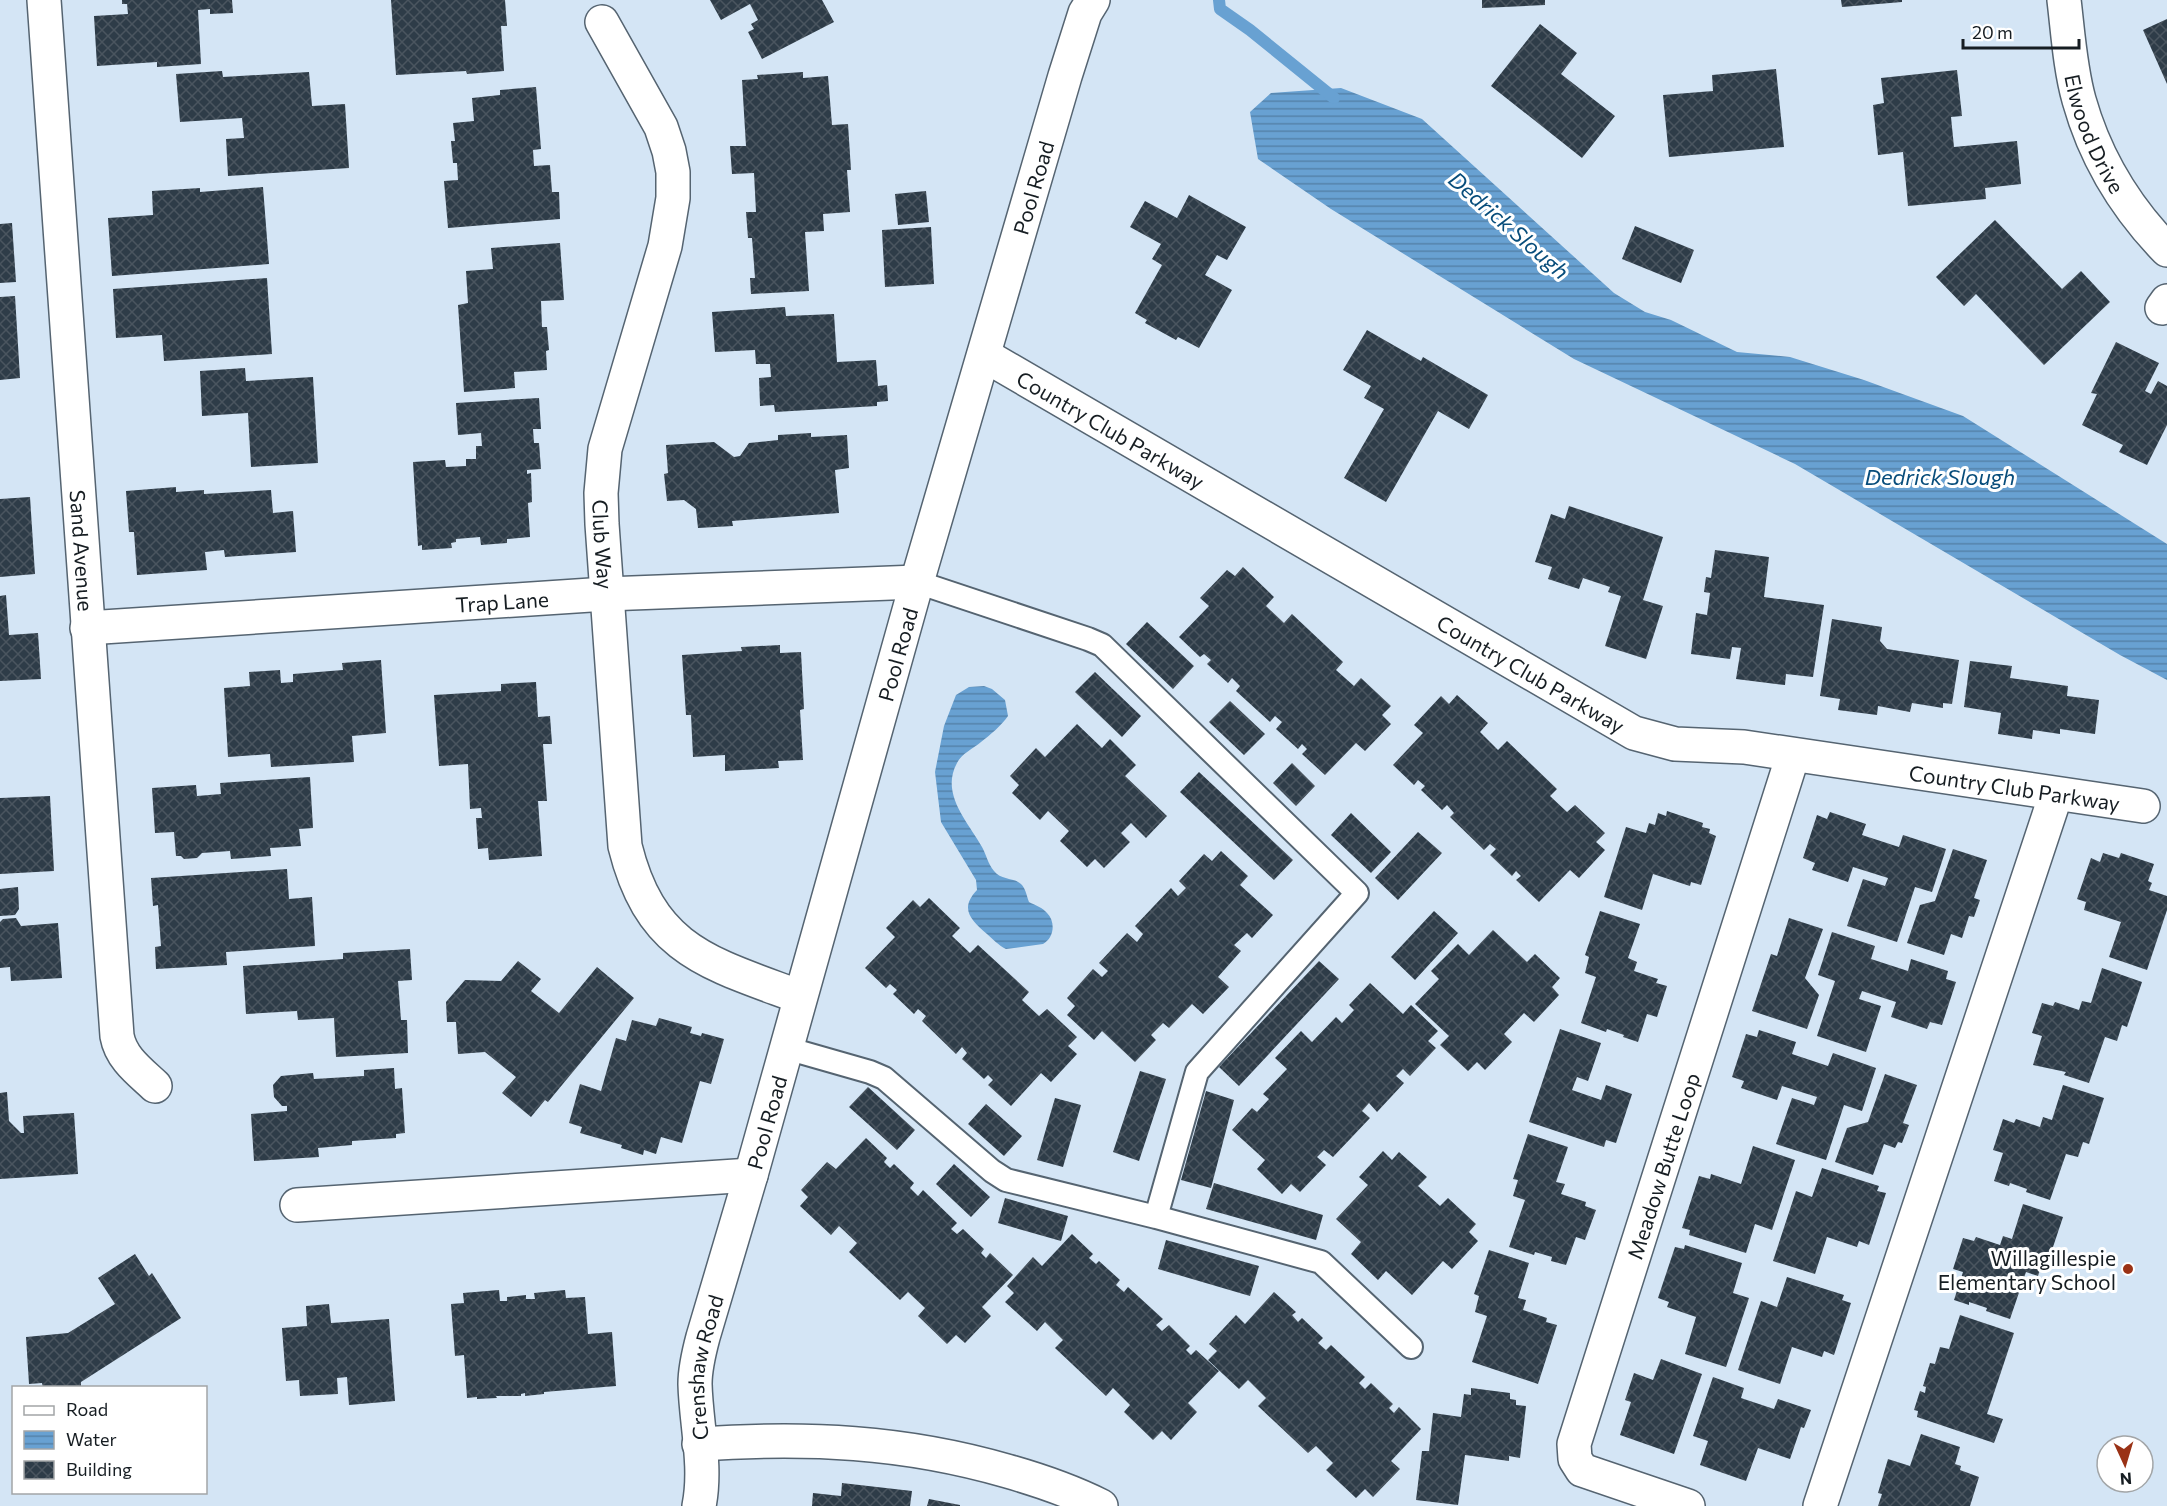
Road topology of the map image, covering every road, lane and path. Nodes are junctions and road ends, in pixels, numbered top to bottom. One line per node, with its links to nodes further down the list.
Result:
1 (44, 0): 9 (street, Sand Avenue)
2 (1093, 0): 6 (street, Pool Road)
3 (2064, 0): 5 (street, Elwood Drive)
4 (602, 22): 8 (street, Club Way)
5 (2167, 250)
6 (984, 356): 7 (street, Pool Road); 10 (street, Country Club Parkway)
7 (917, 582): 8 (street, Trap Lane); 13 (street, Pool Road); 18 (lane)
8 (606, 594): 9 (street, Trap Lane); 13 (street, Club Way)
9 (87, 628): 15 (street, Sand Avenue)
10 (1793, 755): 11 (street, Country Club Parkway); 24 (street, Meadow Butte Loop)
11 (2056, 794): 12 (street, Country Club Parkway); 25 (street)
12 (2143, 806)
13 (800, 997): 14 (street, Pool Road)
14 (786, 1048): 16 (street, Pool Road); 18 (lane)
15 (155, 1086)
16 (751, 1175): 17 (street); 19 (street, Pool Road)
17 (297, 1205)
18 (1156, 1217): 20 (lane)
19 (734, 1233): 21 (street, Crenshaw Road)
20 (1411, 1347)
21 (699, 1444): 22 (street, Crenshaw Road); 23 (street)
22 (699, 1506)
23 (1101, 1506)
24 (1688, 1506)
25 (1820, 1506)

